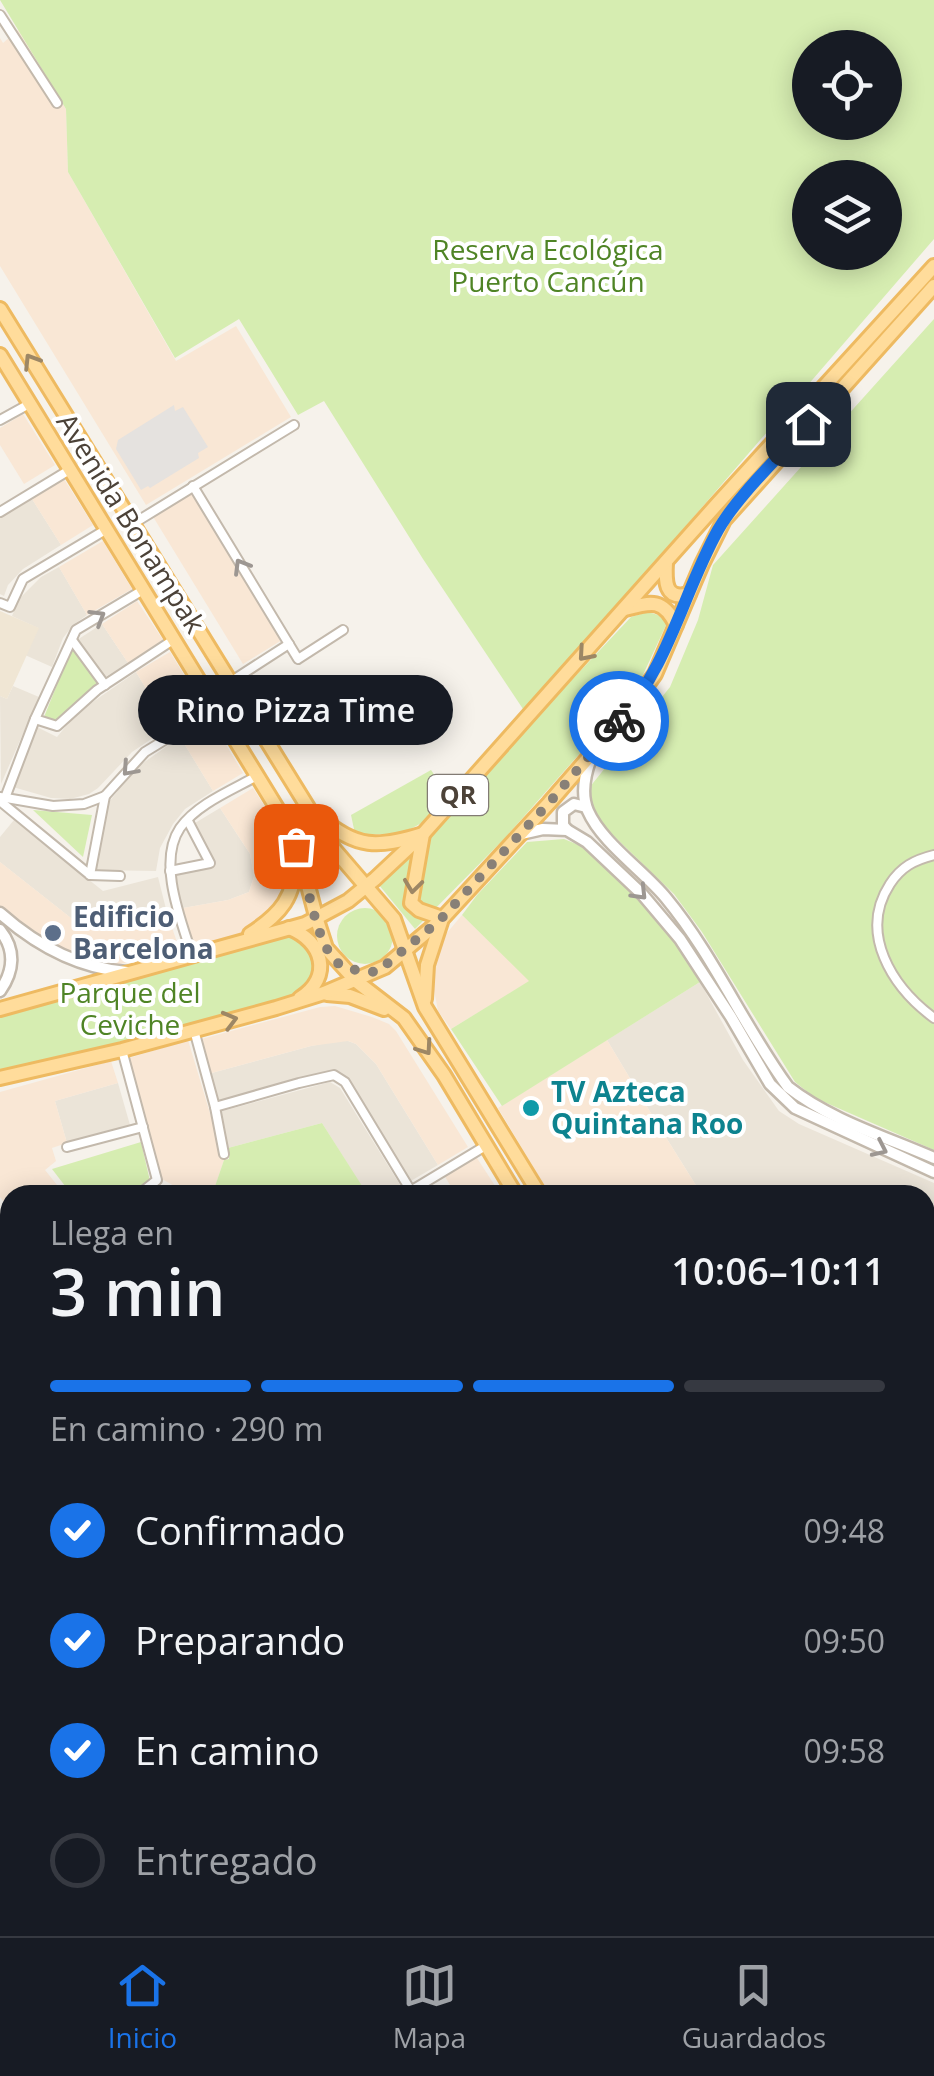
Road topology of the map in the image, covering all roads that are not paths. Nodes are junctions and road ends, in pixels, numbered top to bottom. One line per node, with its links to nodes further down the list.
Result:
1 (0, 15): 2 (street)
2 (57, 103)
3 (934, 266): 15 (main road, QR)
4 (934, 286): 17 (main road, QR)
5 (0, 309): 13 (main road, Avenida Bonampak, one-way to 5)
6 (0, 355): 7 (main road, Avenida Bonampak)
7 (31, 403): 8 (street); 10 (main road, Avenida Bonampak)
8 (0, 420)
9 (294, 425): 11 (street)
10 (71, 469): 12 (street); 14 (main road, Avenida Bonampak)
11 (193, 486): 13 (street); 24 (street, one-way to 11)
12 (0, 512)
13 (131, 524): 25 (main road, Avenida Bonampak)
14 (107, 529): 16 (main road, Avenida Bonampak); 18 (street)
15 (666, 562): 17 (main road); 19 (main road, QR)
16 (143, 590): 22 (street, one-way to 16); 23 (main road, Avenida Bonampak)
17 (689, 594): 20 (main road, QR)
18 (0, 603)
19 (623, 610): 20 (main road); 37 (main road, QR, one-way to 37)
20 (676, 626): 29 (main road, QR)
21 (343, 630): 24 (street)
22 (72, 640): 26 (street); 28 (street)
23 (174, 640): 26 (street); 27 (main road, Avenida Bonampak)
24 (289, 644): 25 (street)
25 (230, 682): 34 (main road, Avenida Bonampak)
26 (105, 685): 28 (street)
27 (215, 709): 30 (main road, Avenida Bonampak); 31 (street, one-way to 31)
28 (35, 719): 32 (street)
29 (594, 751): 33 (street); 38 (main road, QR)
30 (258, 776): 35 (street); 39 (main road, Avenida Bonampak)
31 (105, 796): 32 (street); 44 (street)
32 (2, 799): 44 (street)
33 (586, 807): 36 (street); 85 (street)
34 (310, 809): 37 (main road); 40 (main road, Avenida Bonampak)
35 (188, 821): 43 (street); 43 (street)
36 (567, 830): 38 (street); 86 (street, one-way to 86)
37 (423, 834): 46 (main road, QR); 51 (main road, one-way to 51)
38 (521, 834): 51 (main road, QR)
39 (296, 846): 42 (main road, Avenida Bonampak); 57 (main road)
40 (332, 848): 42 (main road); 46 (main road, Avenida Bonampak)
41 (934, 855): 72 (street)
42 (302, 862): 52 (main road, Avenida Bonampak)
43 (170, 871): 60 (street)
44 (90, 875): 45 (street)
45 (120, 876)
46 (366, 888): 47 (main road); 48 (main road, Avenida Bonampak)
47 (348, 901): 48 (main road); 49 (main road)
48 (382, 903): 55 (main road, Avenida Bonampak)
49 (334, 910): 52 (main road); 56 (main road)
50 (0, 912): 58 (street)
51 (443, 917): 59 (main road, QR); 69 (main road)
52 (316, 920): 53 (main road); 56 (main road, Avenida Bonampak)
53 (289, 928): 57 (main road); 68 (main road)
54 (0, 930): 58 (street)
55 (399, 930): 59 (main road, Avenida Bonampak); 61 (main road)
56 (322, 938): 62 (main road, Avenida Bonampak)
57 (236, 942): 60 (main road)
58 (21, 946): 63 (street); 66 (street)
59 (406, 949): 61 (main road); 69 (main road, Avenida Bonampak)
60 (192, 955): 63 (main road)
61 (391, 962): 64 (main road)
62 (341, 966): 64 (main road); 65 (main road, Avenida Bonampak)
63 (128, 972): 70 (main road)
64 (377, 972): 65 (main road)
65 (356, 981): 67 (main road); 71 (main road, Avenida Bonampak)
66 (0, 991)
67 (324, 993): 68 (main road); 71 (main road)
68 (284, 1005): 73 (main road, one-way to 68)
69 (425, 1007): 75 (main road, Avenida Bonampak)
70 (0, 1009)
71 (404, 1018): 76 (main road, Avenida Bonampak, one-way to 76)
72 (934, 1018)
73 (194, 1030): 74 (main road); 79 (street)
74 (122, 1050): 77 (main road); 81 (street)
75 (459, 1065): 76 (main road); 78 (main road, Avenida Bonampak)
76 (444, 1075): 80 (main road, Avenida Bonampak)
77 (0, 1078)
78 (485, 1106): 80 (main road); 91 (main road, Avenida Bonampak)
79 (215, 1107): 84 (street); 88 (street)
80 (470, 1116): 82 (main road, Avenida Bonampak)
81 (143, 1127): 83 (street); 87 (street)
82 (487, 1145): 89 (street); 90 (main road, Avenida Bonampak)
83 (67, 1148)
84 (224, 1154)
85 (934, 1158)
86 (934, 1172)
87 (151, 1185)
88 (403, 1185)
89 (420, 1185)
90 (510, 1185)
91 (534, 1185)

